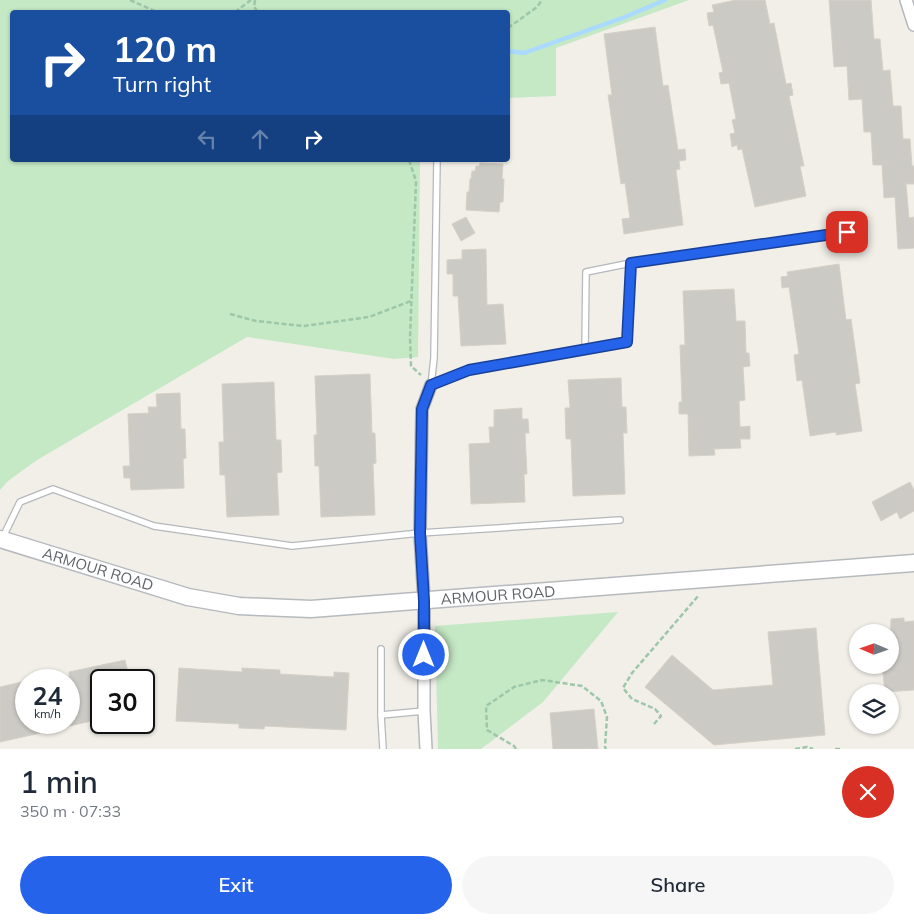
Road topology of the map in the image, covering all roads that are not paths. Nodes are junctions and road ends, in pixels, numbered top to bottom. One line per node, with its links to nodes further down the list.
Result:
1 (906, 0): 2 (street)
2 (914, 25)
3 (437, 162): 7 (lane)
4 (847, 232): 5 (lane)
5 (631, 263): 6 (lane); 6 (lane)
6 (585, 349): 7 (lane)
7 (431, 385): 9 (street)
8 (620, 520): 9 (lane)
9 (420, 533): 10 (lane); 12 (street)
10 (1, 540): 12 (main road, ARMOUR ROAD)
11 (914, 563): 12 (main road, ARMOUR ROAD)
12 (424, 601): 14 (street)
13 (382, 649): 15 (lane)
14 (424, 711): 15 (lane); 17 (street)
15 (381, 715): 16 (lane)
16 (383, 749)
17 (426, 749)

